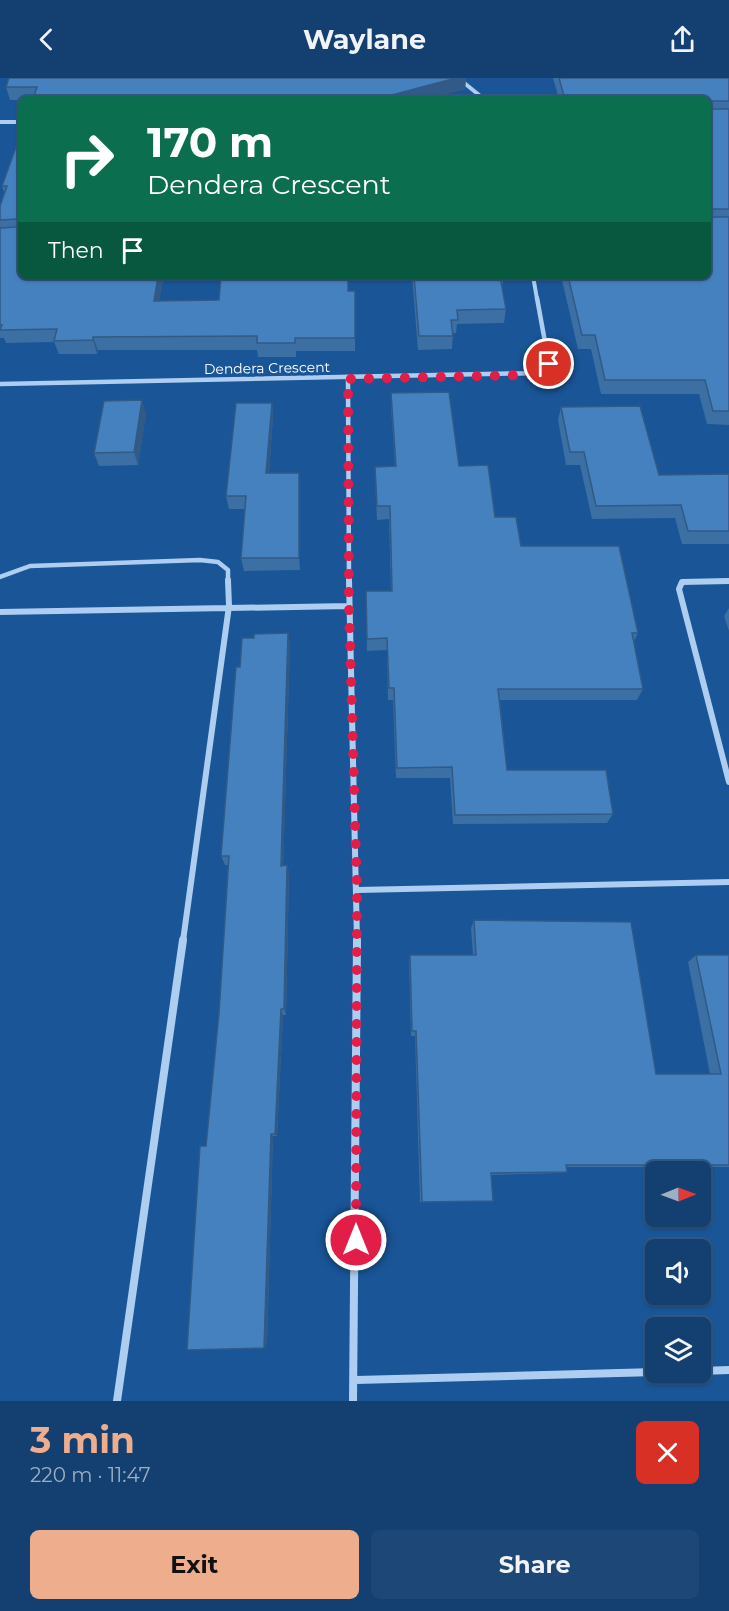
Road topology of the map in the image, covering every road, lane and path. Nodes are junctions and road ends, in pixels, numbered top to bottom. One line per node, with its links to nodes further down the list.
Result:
1 (458, 78): 2 (street)
2 (480, 96)
3 (0, 122): 4 (street)
4 (18, 122)
5 (534, 279): 6 (street, Dendera Crescent)
6 (348, 379): 7 (street, Dendera Crescent); 11 (street)
7 (0, 384)
8 (0, 576): 10 (street)
9 (729, 580): 13 (street)
10 (229, 606): 11 (street); 12 (street); 20 (street)
11 (349, 606): 15 (street)
12 (0, 612)
13 (729, 782)
14 (729, 882): 15 (street)
15 (357, 890): 19 (street)
16 (729, 1370): 17 (street)
17 (711, 1371)
18 (645, 1372): 19 (street)
19 (356, 1380): 21 (street)
20 (117, 1401)
21 (353, 1401)

